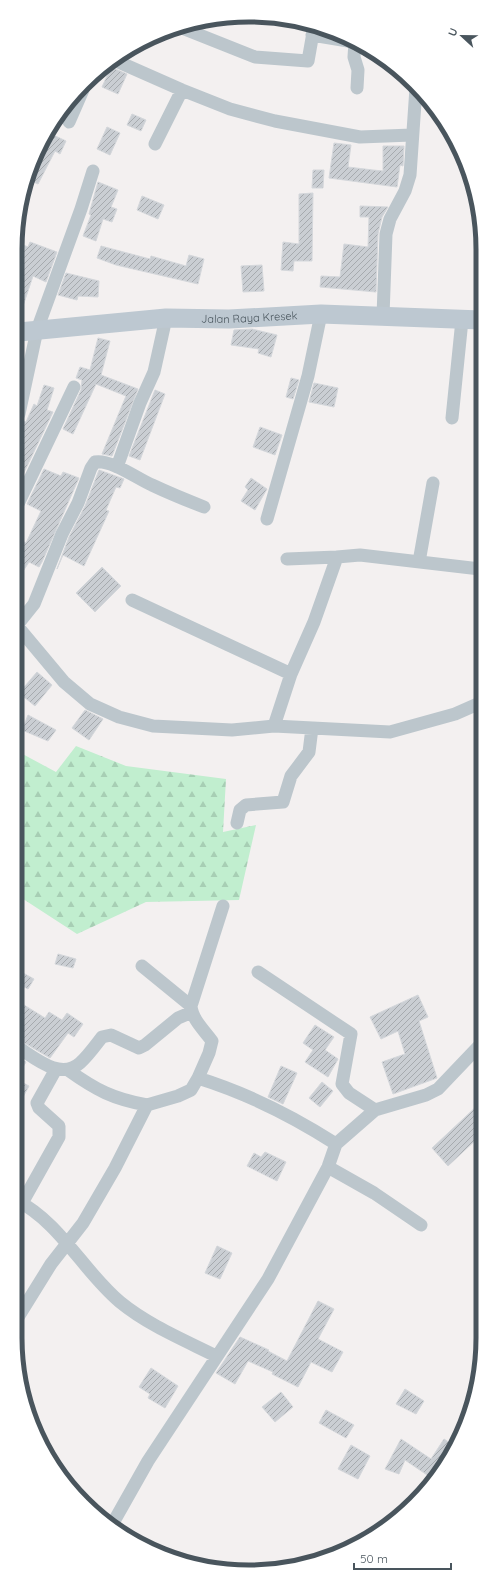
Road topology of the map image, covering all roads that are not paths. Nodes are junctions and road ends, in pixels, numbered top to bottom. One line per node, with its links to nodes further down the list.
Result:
1 (188, 30): 2 (street)
2 (313, 31)
3 (354, 48): 5 (street)
4 (120, 62): 6 (street)
5 (357, 88)
6 (182, 90): 10 (street); 11 (street)
7 (415, 94): 10 (street)
8 (80, 97): 9 (street)
9 (69, 122)
10 (412, 136): 14 (street)
11 (155, 144)
12 (93, 171): 17 (street)
13 (321, 314): 14 (main road, Jalan Raya Kresek); 15 (main road, Jalan Raya Kresek); 25 (street)
14 (383, 316): 16 (main road, Jalan Raya Kresek)
15 (166, 318): 17 (main road, Jalan Raya Kresek); 21 (street)
16 (472, 320): 20 (street)
17 (28, 331): 18 (street)
18 (22, 386)
19 (74, 387): 23 (street)
20 (452, 418)
21 (117, 467): 24 (street); 31 (street)
22 (433, 482): 28 (street)
23 (22, 496)
24 (204, 507)
25 (267, 519)
26 (337, 557): 27 (street); 28 (street); 33 (street)
27 (287, 558)
28 (419, 562): 29 (street)
29 (476, 569)
30 (132, 600): 33 (street)
31 (22, 619)
32 (22, 632): 35 (street)
33 (291, 674): 35 (street)
34 (476, 705): 36 (street)
35 (274, 726): 36 (street)
36 (312, 728): 37 (street)
37 (237, 824)
38 (223, 906): 41 (street)
39 (142, 966): 41 (street)
40 (258, 972): 47 (street)
41 (192, 1009): 44 (street); 45 (street)
42 (22, 1049): 44 (street)
43 (476, 1049): 47 (street)
44 (62, 1069): 46 (street); 50 (street)
45 (198, 1078): 46 (street); 48 (street)
46 (147, 1106): 53 (street)
47 (375, 1110): 48 (street)
48 (336, 1144): 49 (street)
49 (328, 1167): 52 (street); 55 (street)
50 (22, 1197)
51 (22, 1204): 53 (street)
52 (420, 1225)
53 (67, 1243): 54 (street); 55 (street)
54 (22, 1311)
55 (216, 1356): 56 (street)
56 (114, 1521)

